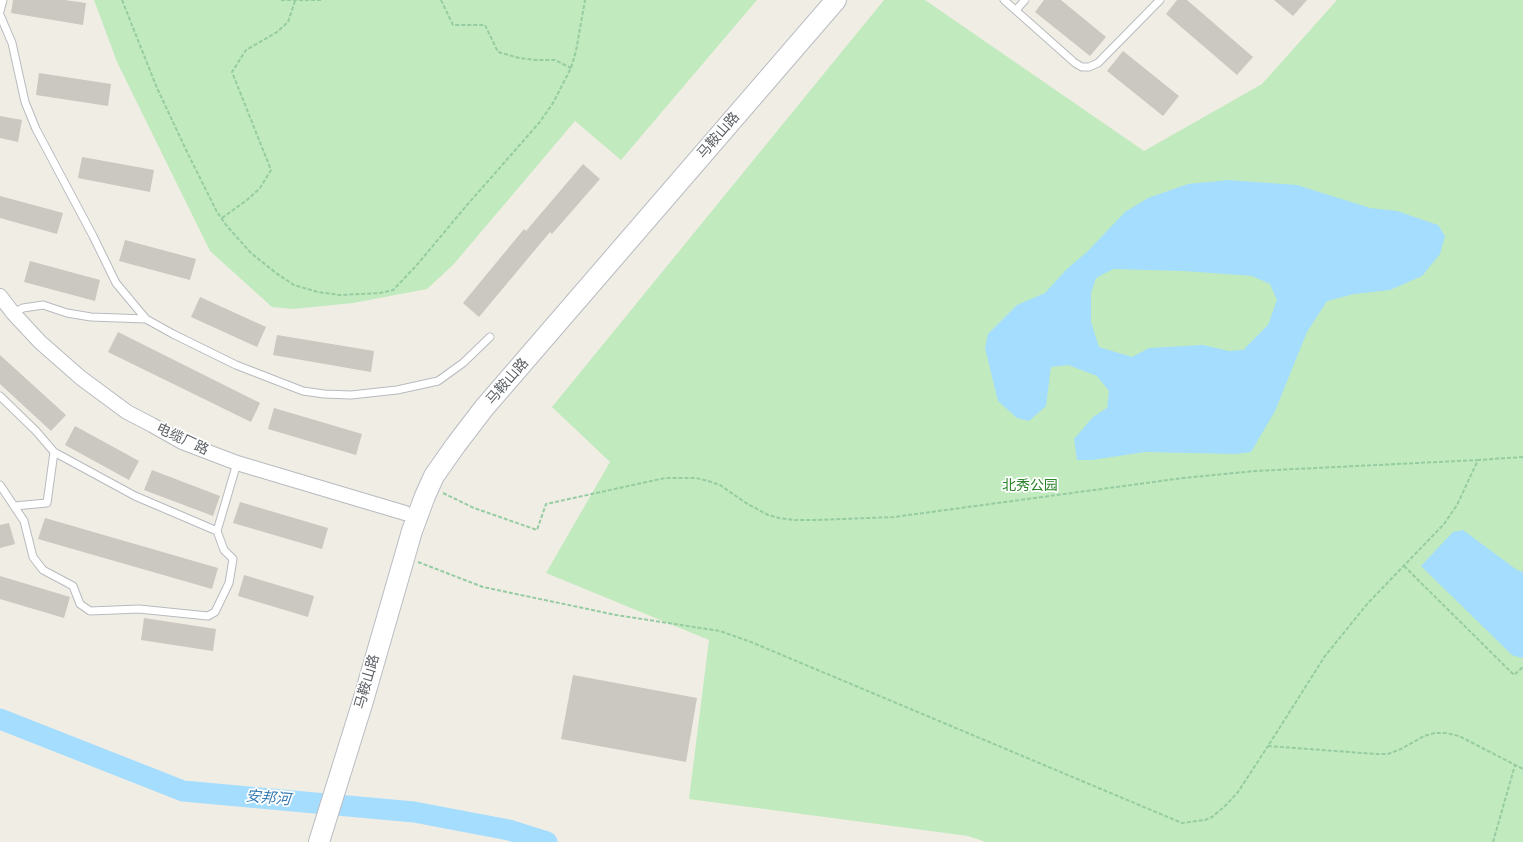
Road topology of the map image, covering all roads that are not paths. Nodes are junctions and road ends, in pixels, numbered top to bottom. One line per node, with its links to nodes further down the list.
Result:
1 (3, 0): 8 (lane)
2 (820, 0): 19 (main road, 马鞍山路)
3 (836, 0): 21 (main road, 马鞍山路)
4 (1004, 0): 7 (lane)
5 (1025, 0): 7 (lane)
6 (1160, 0): 7 (lane)
7 (1016, 10)
8 (0, 11)
9 (0, 15): 12 (lane)
10 (0, 296): 11 (street, 电缆厂路)
11 (13, 313): 12 (lane); 16 (street, 电缆厂路)
12 (146, 319): 13 (lane)
13 (490, 337)
14 (0, 396): 15 (lane)
15 (54, 452): 18 (lane); 20 (lane)
16 (237, 463): 19 (street, 电缆厂路); 20 (lane)
17 (0, 485): 18 (lane)
18 (14, 506): 20 (lane)
19 (404, 514): 21 (main road, 马鞍山路)
20 (217, 532)
21 (356, 698): 22 (main road, 马鞍山路)
22 (313, 841)

